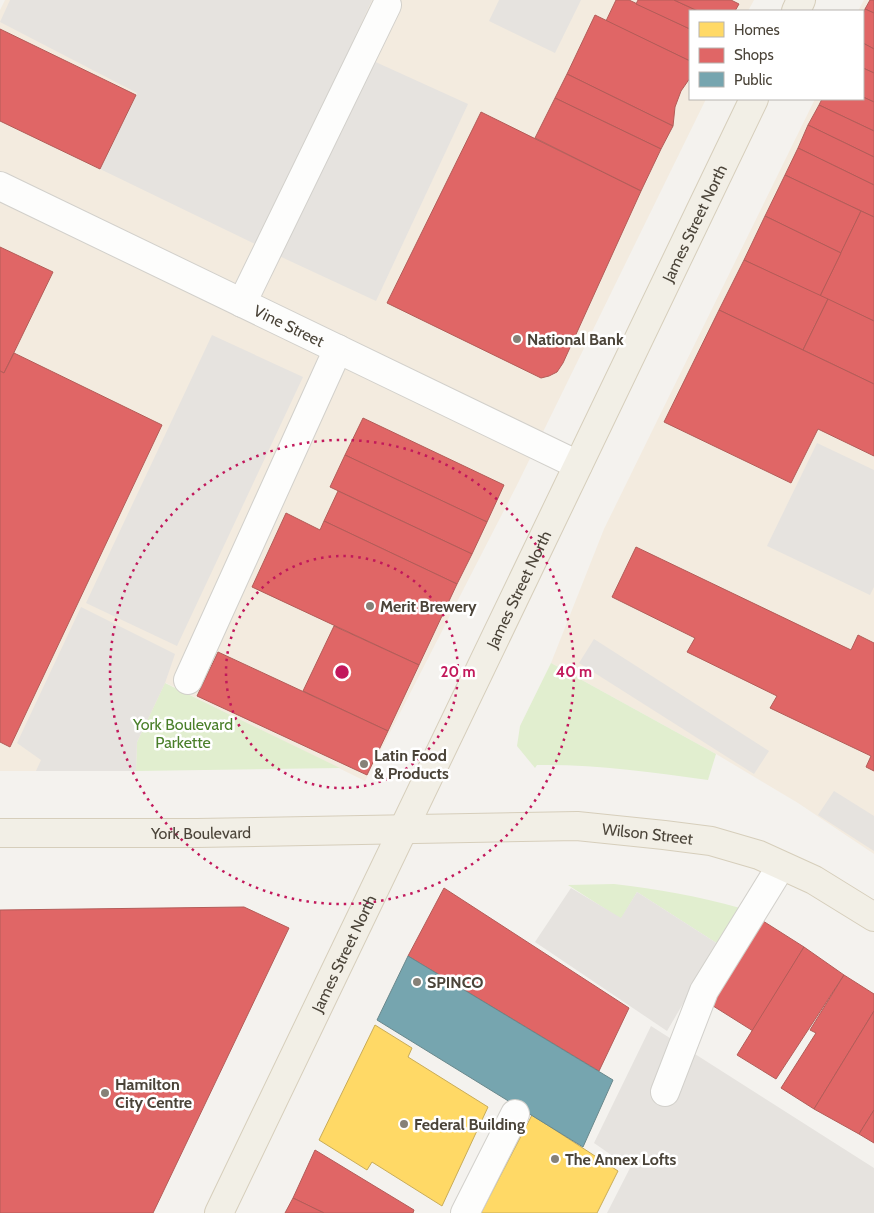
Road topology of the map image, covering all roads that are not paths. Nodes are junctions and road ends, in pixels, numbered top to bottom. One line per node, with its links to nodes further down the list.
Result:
1 (387, 5): 4 (street)
2 (754, 100): 6 (main road, James Street North)
3 (0, 186): 4 (street, Vine Street)
4 (242, 303): 5 (street, Vine Street)
5 (338, 349): 6 (street, Vine Street); 7 (street)
6 (578, 465): 8 (main road, James Street North)
7 (188, 680)
8 (402, 830): 9 (main road, York Boulevard); 10 (main road, Wilson Street); 14 (main road, James Street North)
9 (0, 834)
10 (781, 866): 11 (main road, Wilson Street); 12 (street)
11 (874, 917)
12 (665, 1092)
13 (515, 1114): 15 (street)
14 (219, 1213)
15 (465, 1213)

